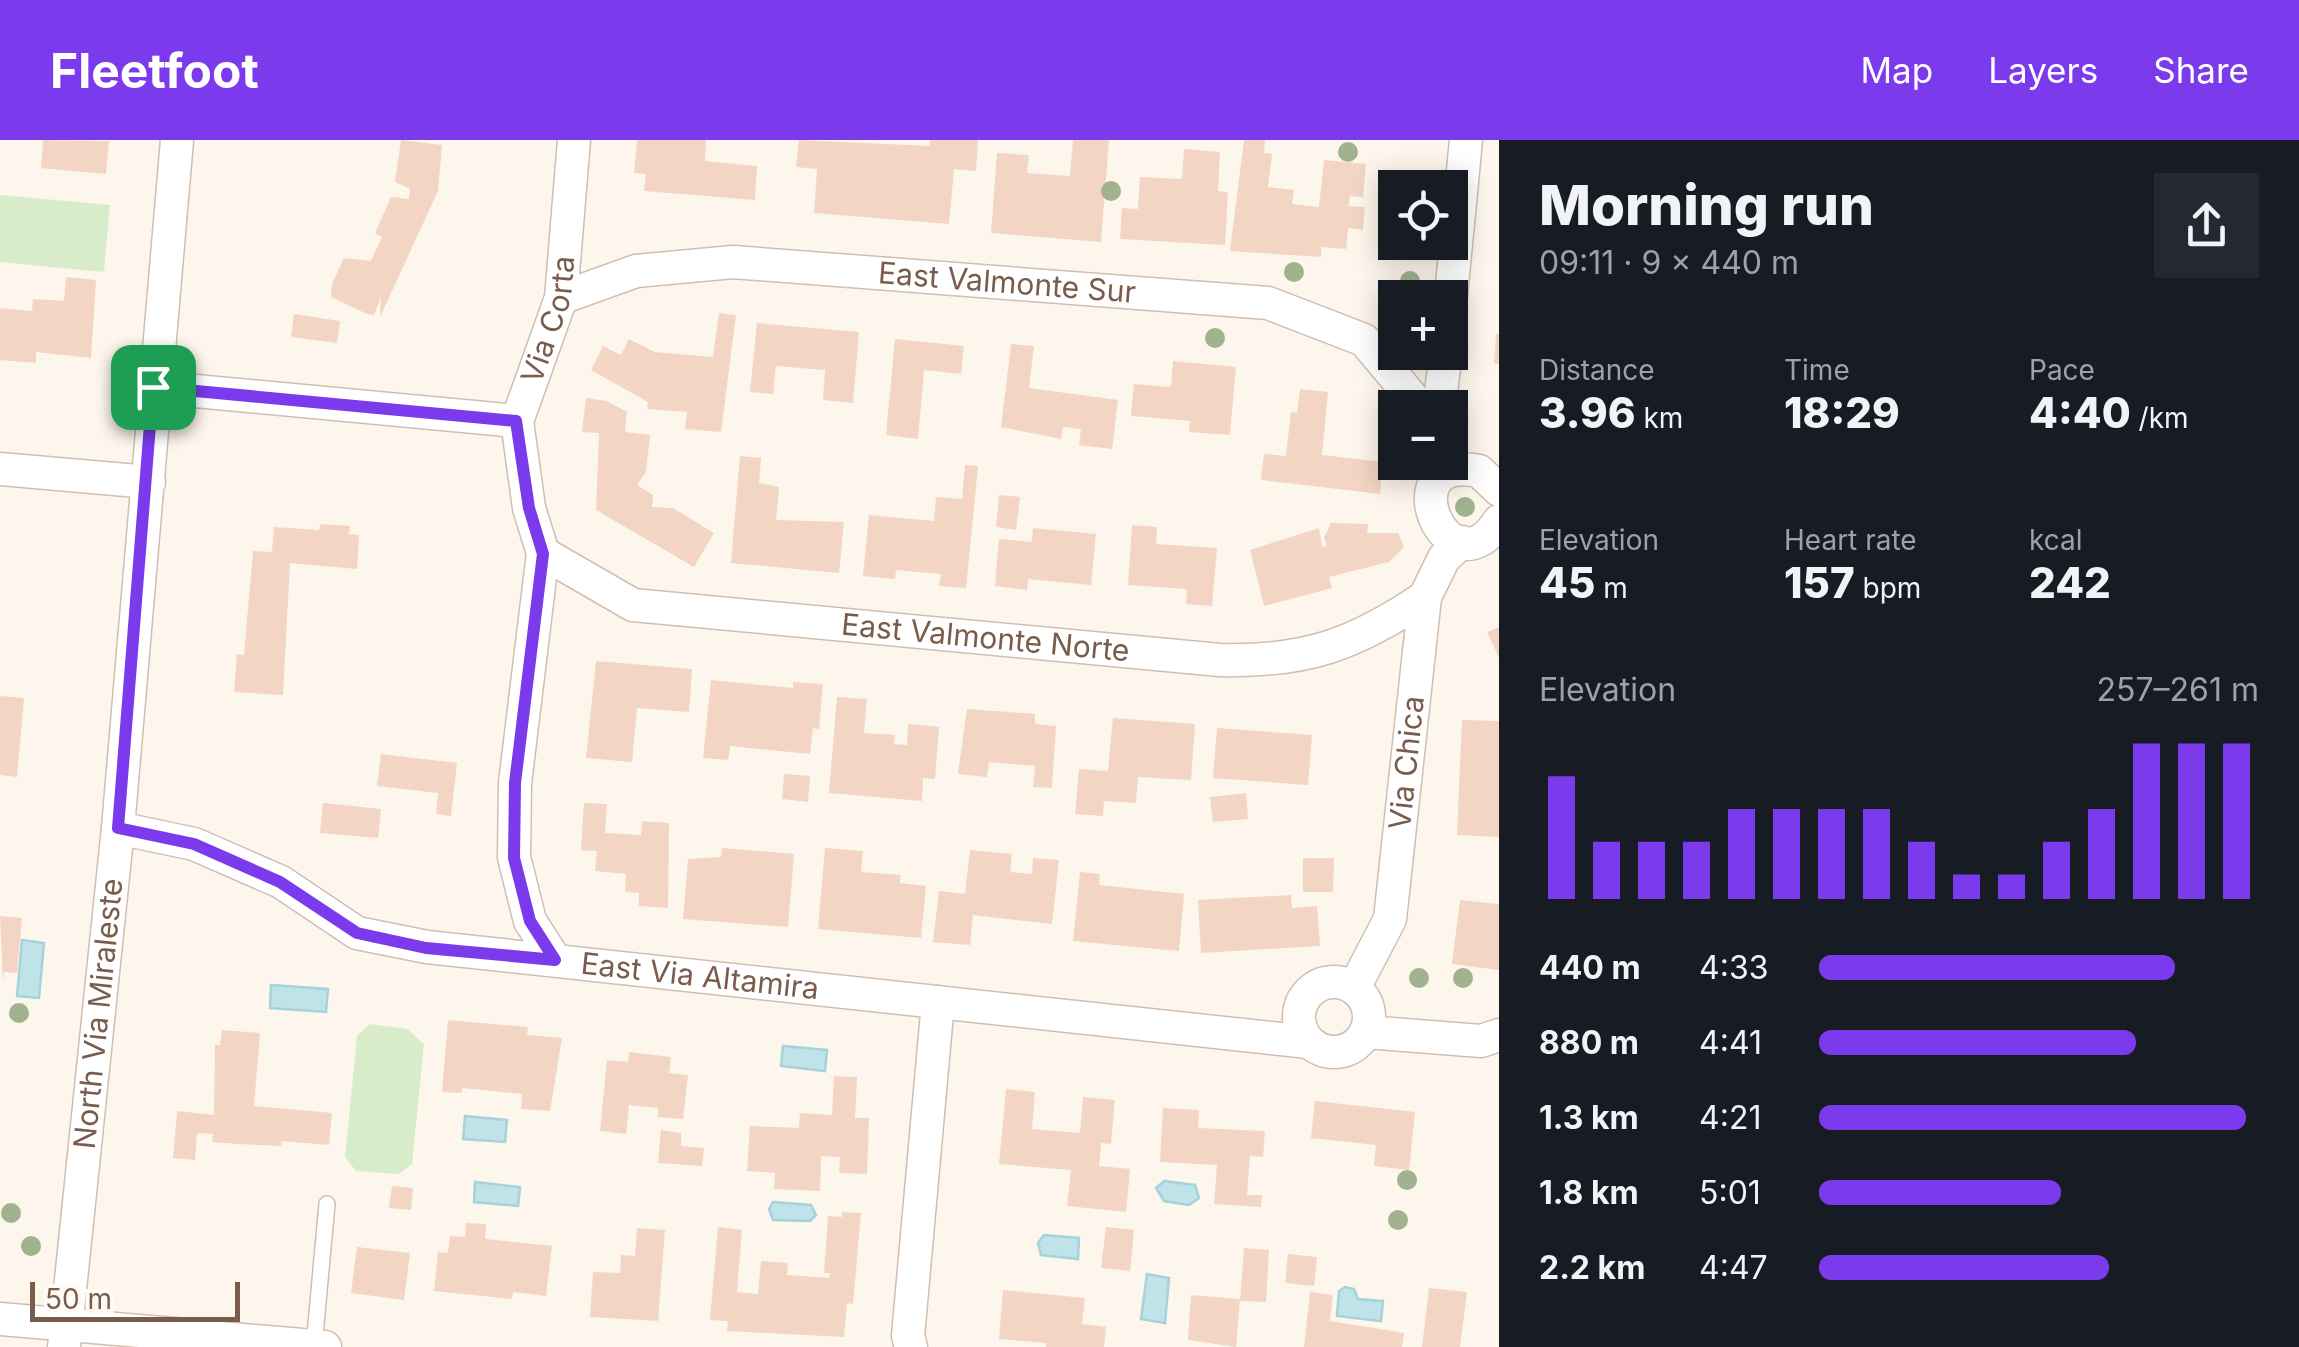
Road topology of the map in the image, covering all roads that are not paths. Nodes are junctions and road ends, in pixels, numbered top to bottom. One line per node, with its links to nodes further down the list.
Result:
1 (177, 140): 6 (street, North Via Miraleste)
2 (574, 140): 5 (street, Via Corta)
3 (1466, 140): 4 (street)
4 (1453, 280)
5 (561, 298): 7 (street, East Valmonte Sur); 8 (street, Via Corta)
6 (153, 387): 8 (street); 12 (street, North Via Miraleste)
7 (1406, 390)
8 (516, 421): 16 (street, Via Corta)
9 (0, 469): 12 (street)
10 (1468, 469): 13 (street)
11 (1439, 480): 15 (street)
12 (149, 482): 18 (street, North Via Miraleste)
13 (1499, 490)
14 (1499, 521): 15 (street, Via Chica)
15 (1462, 542): 17 (street, Via Chica)
16 (543, 554): 17 (street, East Valmonte Norte); 19 (street, Via Corta)
17 (1426, 597): 20 (street, Via Chica)
18 (118, 828): 19 (street, East Via Altamira); 27 (street, North Via Miraleste)
19 (555, 960): 21 (street, East Via Altamira)
20 (1354, 988): 22 (street); 24 (street)
21 (938, 1002): 24 (street, East Via Altamira); 30 (street)
22 (1366, 1032): 23 (street, East Via Altamira); 24 (street, East Via Altamira)
23 (1499, 1035)
24 (1308, 1042)
25 (327, 1204): 28 (lane)
26 (0, 1319): 27 (street)
27 (65, 1336): 28 (street)
28 (314, 1346): 29 (street)
29 (325, 1347)
30 (911, 1347)

